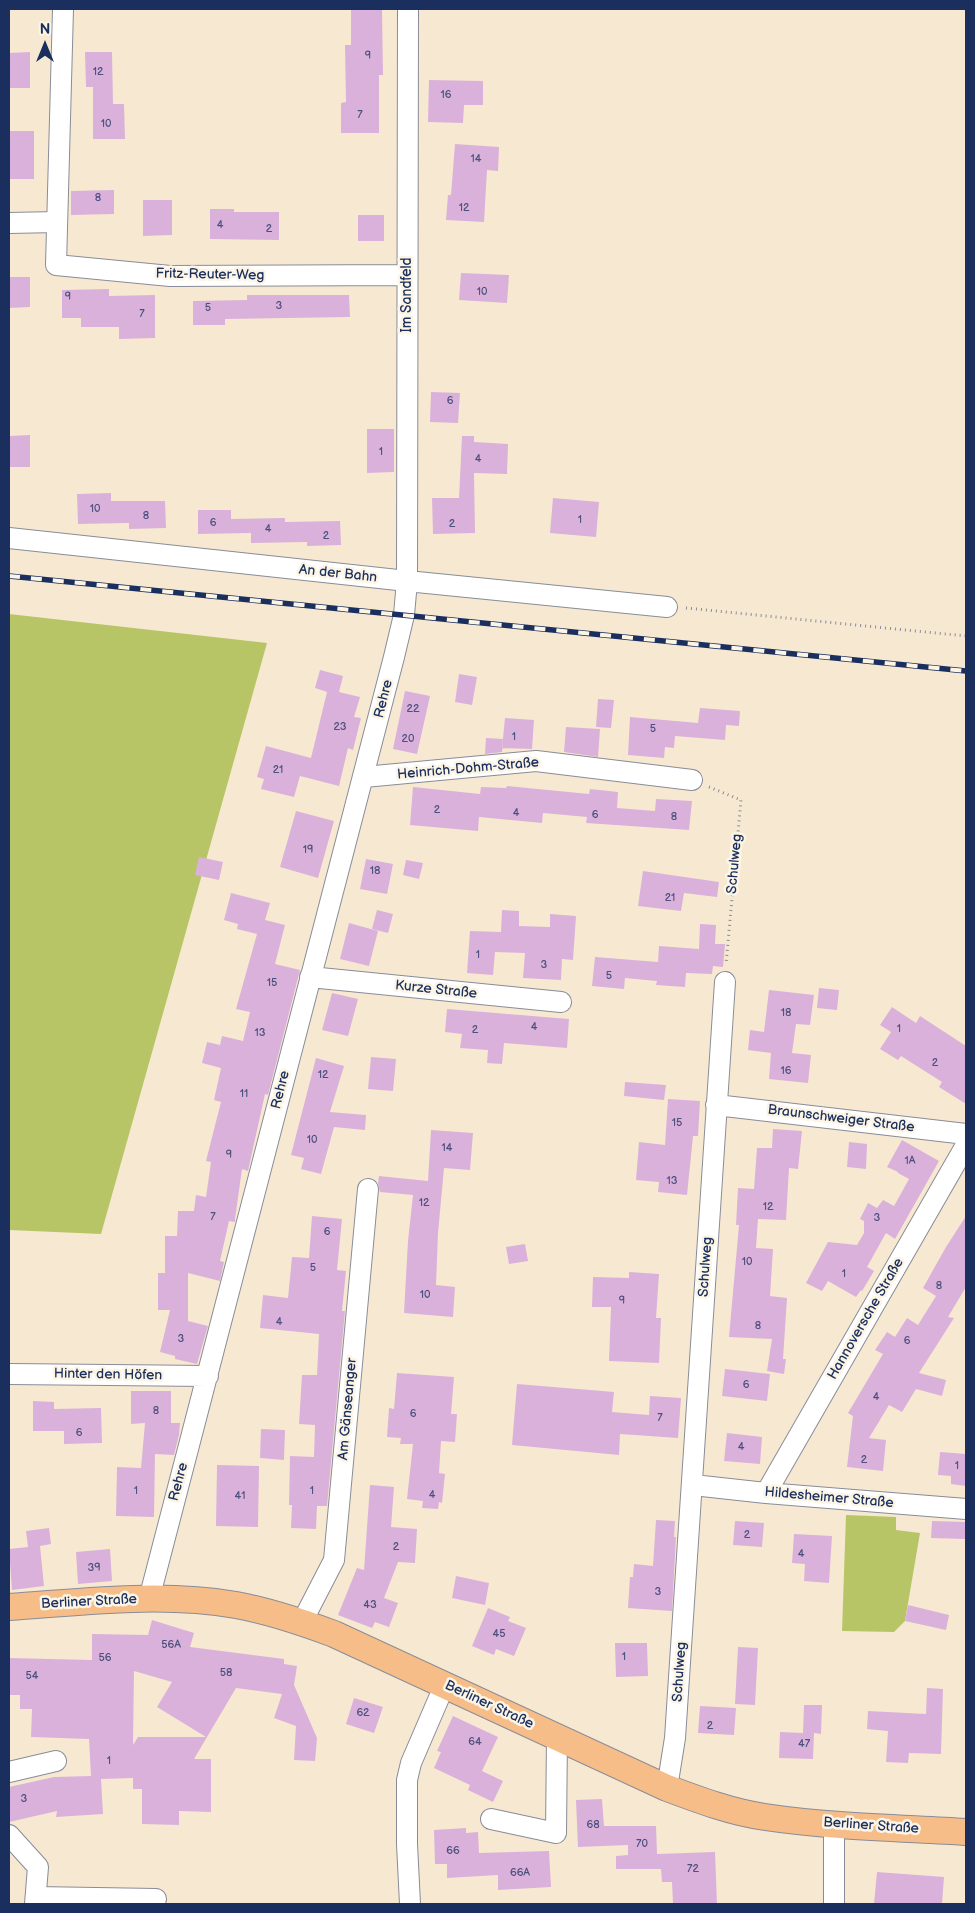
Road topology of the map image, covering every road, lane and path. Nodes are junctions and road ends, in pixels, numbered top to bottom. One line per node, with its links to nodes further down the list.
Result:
1 (62, 9): 3 (street, Fritz-Reuter-Weg)
2 (408, 9): 5 (street, Im Sandfeld)
3 (57, 222): 4 (street); 5 (street, Fritz-Reuter-Weg)
4 (9, 223)
5 (407, 275): 7 (street, Im Sandfeld)
6 (9, 538): 7 (street, An der Bahn)
7 (407, 581): 8 (street, An der Bahn); 10 (street, Rehre)
8 (667, 607): 9 (path)
9 (966, 636)
10 (364, 777): 11 (street, Heinrich-Dohm-Straße); 12 (street, Rehre)
11 (692, 780): 13 (path, Schulweg)
12 (310, 977): 14 (street, Kurze Straße); 20 (street, Rehre)
13 (725, 982): 15 (street, Schulweg)
14 (561, 1002)
15 (716, 1105): 16 (street, Braunschweiger Straße); 21 (street, Schulweg)
16 (966, 1134)
17 (966, 1145): 22 (street, Hannoversche Straße)
18 (368, 1189): 26 (street, Am Gänseanger)
19 (9, 1374): 20 (street, Hinter den Höfen)
20 (208, 1376): 24 (street, Rehre)
21 (693, 1485): 22 (street, Hildesheimer Straße); 31 (street, Schulweg)
22 (766, 1493): 23 (street, Hildesheimer Straße)
23 (966, 1509)
24 (149, 1599): 25 (main road, Berliner Straße); 26 (main road, Berliner Straße)
25 (9, 1607)
26 (302, 1622): 27 (main road, Berliner Straße)
27 (445, 1684): 28 (main road, Berliner Straße); 38 (street)
28 (557, 1737): 31 (main road, Berliner Straße); 32 (street)
29 (56, 1761): 30 (street)
30 (9, 1772)
31 (667, 1788): 33 (main road, Berliner Straße)
32 (491, 1819)
33 (834, 1824): 34 (main road, Berliner Straße); 39 (street)
34 (966, 1832)
35 (9, 1835): 37 (street)
36 (156, 1899): 37 (street)
37 (35, 1901)
38 (410, 1904)
39 (834, 1904)

